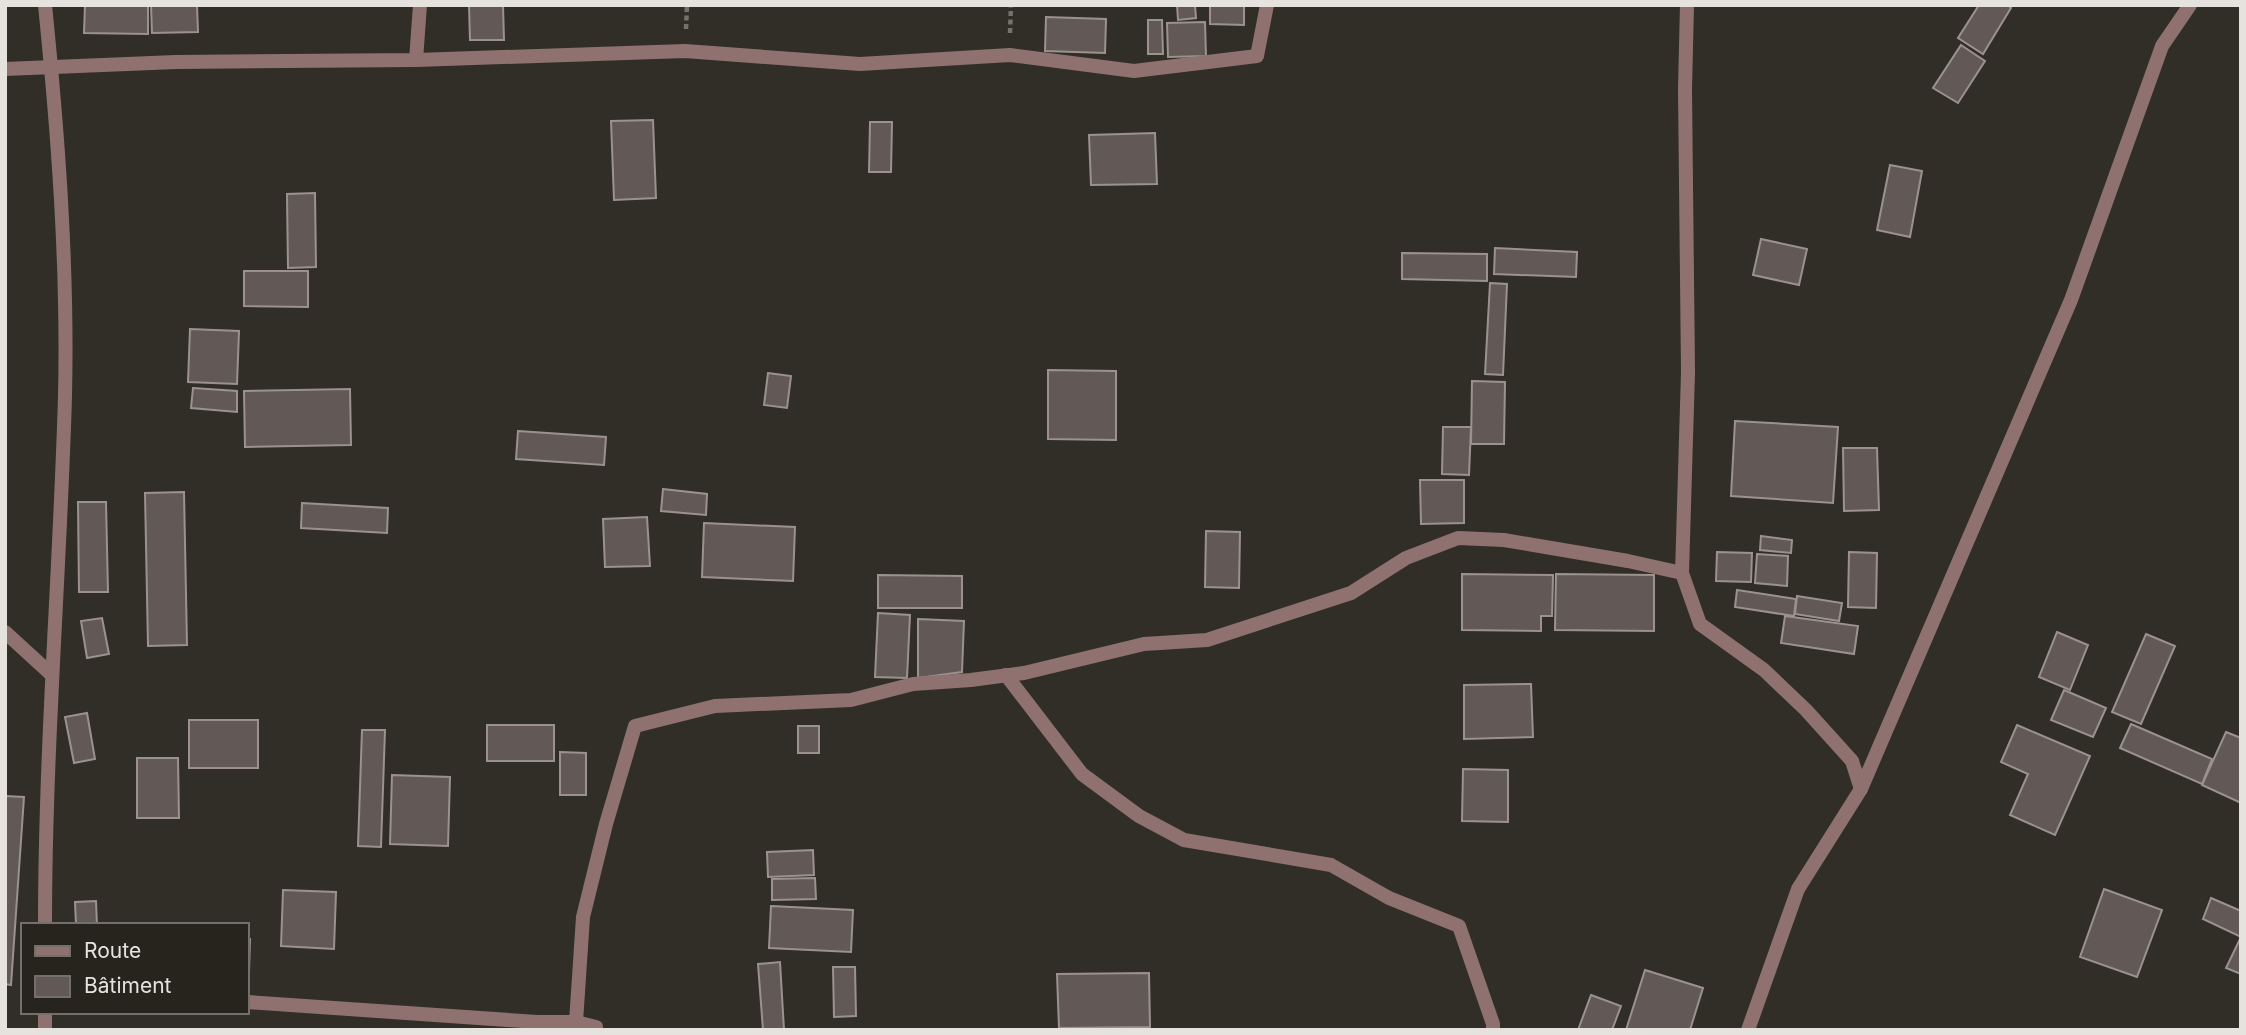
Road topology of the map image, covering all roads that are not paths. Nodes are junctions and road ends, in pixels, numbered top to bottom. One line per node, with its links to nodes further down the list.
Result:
1 (45, 5): 7 (street)
2 (420, 5): 6 (street)
3 (1267, 5): 6 (street)
4 (1688, 5): 9 (street)
5 (2190, 5): 13 (street)
6 (416, 60): 7 (street)
7 (51, 67): 8 (street); 11 (street)
8 (5, 69)
9 (1682, 573): 12 (street); 13 (street)
10 (5, 632): 11 (street)
11 (52, 675): 14 (street)
12 (1006, 675): 16 (street); 18 (street)
13 (1861, 789): 19 (street)
14 (45, 923)
15 (248, 1002): 16 (street)
16 (576, 1022): 17 (street)
17 (596, 1030)
18 (1493, 1030)
19 (1748, 1030)

